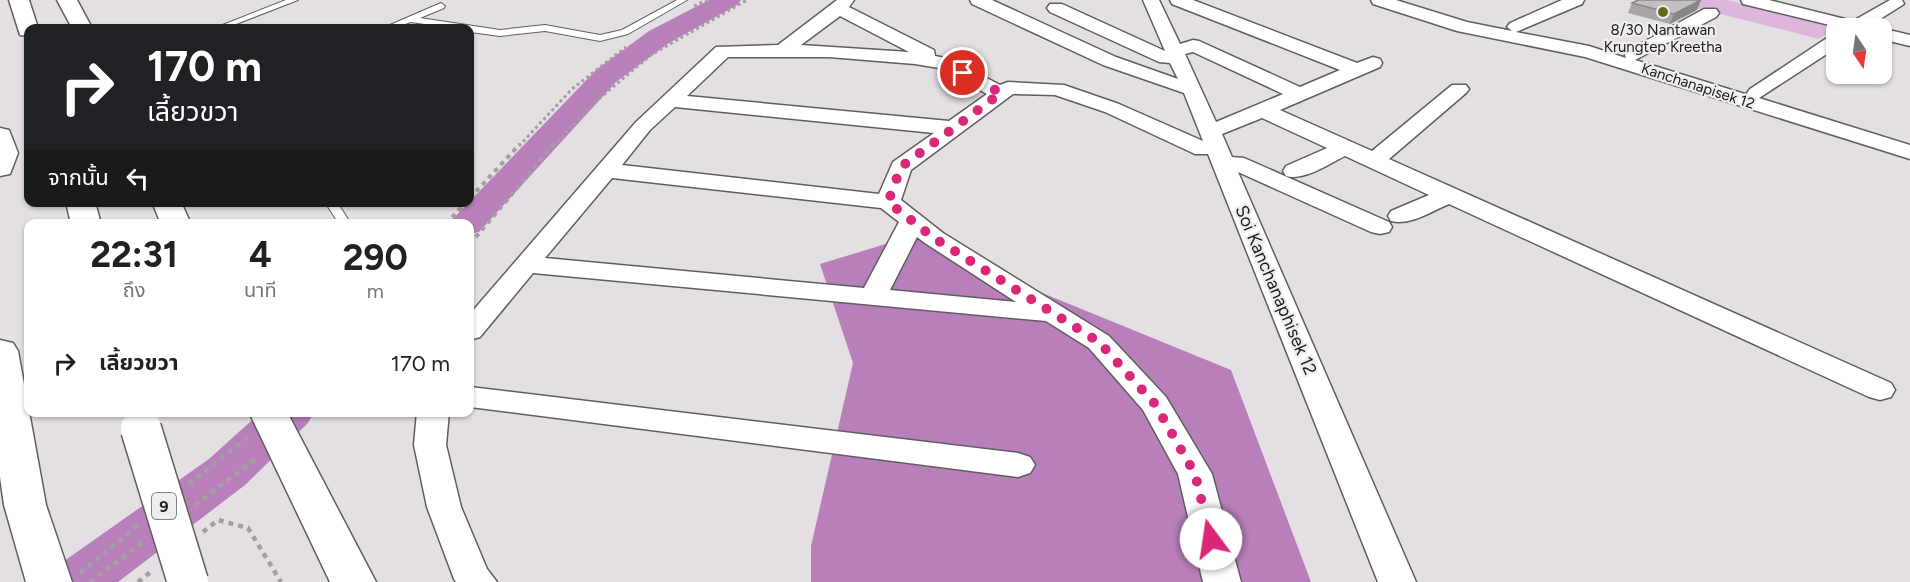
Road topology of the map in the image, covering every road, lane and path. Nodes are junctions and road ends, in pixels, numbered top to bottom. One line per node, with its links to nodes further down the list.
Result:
1 (19, 0): 25 (main road)
2 (67, 0): 26 (main road)
3 (294, 0): 27 (lane)
4 (683, 0): 31 (lane)
5 (707, 0): 19 (path)
6 (747, 0): 66 (path)
7 (978, 0): 42 (street)
8 (1083, 0): 18 (street)
9 (1150, 0): 42 (street, Soi Kanchanaphisek 12)
10 (1178, 0): 46 (street)
11 (1379, 0): 54 (street, Kanchanapisek 12)
12 (1409, 0): 30 (street)
13 (1576, 0): 30 (street)
14 (1749, 0): 24 (street)
15 (842, 4): 37 (street); 40 (street)
16 (1896, 4): 22 (street)
17 (441, 6): 23 (lane)
18 (1056, 8): 21 (street); 39 (street)
19 (686, 10)
20 (1710, 13): 38 (street)
21 (1037, 14)
22 (1873, 18)
23 (410, 19): 28 (lane); 29 (lane)
24 (1826, 20)
25 (26, 24)
26 (80, 24)
27 (230, 24)
28 (397, 24)
29 (441, 24)
30 (1516, 27): 38 (street)
31 (474, 30)
32 (1892, 36): 33 (street)
33 (1910, 41)
34 (629, 45): 60 (path)
35 (1826, 47): 45 (street)
36 (1185, 49): 46 (street)
37 (782, 51): 40 (street); 47 (street)
38 (1634, 55): 41 (street)
39 (1166, 58)
40 (944, 63): 44 (street)
41 (1679, 69)
42 (1192, 89): 86 (street, Soi Kanchanaphisek 12)
43 (1459, 89): 55 (street)
44 (1001, 93): 49 (street); 53 (street)
45 (1757, 93)
46 (1299, 94): 48 (street)
47 (670, 100): 49 (street); 58 (street)
48 (1262, 110): 50 (street); 52 (street)
49 (952, 128): 62 (street)
50 (1221, 128)
51 (0, 136): 57 (main road)
52 (1346, 147): 55 (street); 59 (street)
53 (1203, 149)
54 (1910, 152)
55 (1375, 160): 61 (street)
56 (1236, 163): 61 (street)
57 (0, 168)
58 (604, 171): 62 (street); 67 (street)
59 (1294, 171)
60 (474, 194)
61 (1450, 194): 72 (street)
62 (888, 202): 65 (street)
63 (461, 207): 64 (path)
64 (451, 219)
65 (912, 221): 68 (street); 69 (street)
66 (474, 239)
67 (525, 264): 68 (street); 70 (street)
68 (873, 297): 69 (street)
69 (1053, 314): 85 (street)
70 (474, 326)
71 (0, 351): 80 (main road)
72 (1880, 390)
73 (474, 397): 77 (street)
74 (271, 417): 83 (main road)
75 (433, 417): 84 (street)
76 (138, 421): 79 (main road, 9, bridge)
77 (1018, 465)
78 (200, 534): 82 (path)
79 (172, 575): 81 (path)
80 (50, 582)
81 (138, 582)
82 (281, 582)
83 (353, 582)
84 (478, 582)
85 (1222, 582)
86 (1398, 582)

